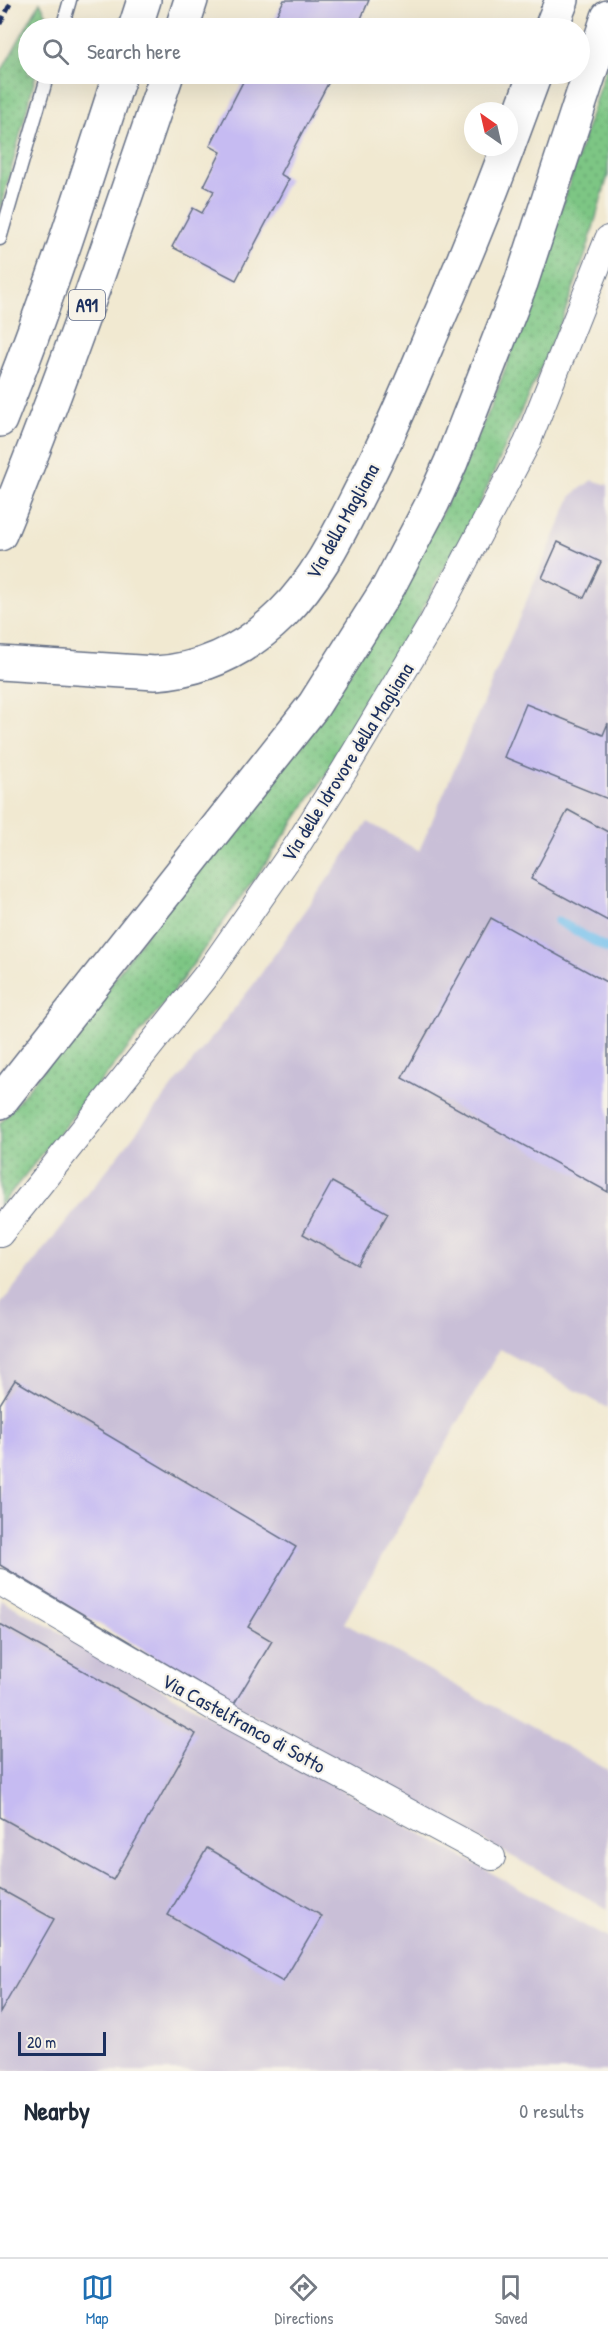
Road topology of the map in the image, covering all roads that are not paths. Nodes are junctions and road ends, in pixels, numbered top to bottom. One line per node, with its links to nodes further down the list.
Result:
1 (70, 0): 6 (lane)
2 (144, 0): 7 (main road)
3 (191, 0): 8 (main road)
4 (561, 0): 9 (main road)
5 (608, 17): 10 (main road)
6 (65, 18)
7 (138, 18)
8 (185, 18)
9 (555, 18)
10 (590, 72)
11 (45, 84): 18 (lane)
12 (117, 84): 20 (main road, A91)
13 (164, 84): 21 (main road, A91)
14 (531, 84): 16 (main road, Via della Magliana)
15 (586, 84): 23 (main road)
16 (518, 119)
17 (504, 156): 22 (main road, Via della Magliana)
18 (0, 239)
19 (608, 239): 24 (street, Via delle Idrovore della Magliana)
20 (0, 420)
21 (0, 534)
22 (0, 663)
23 (0, 1102)
24 (0, 1234)
25 (0, 1582): 26 (street, Via Castelfranco di Sotto)
26 (492, 1857)

